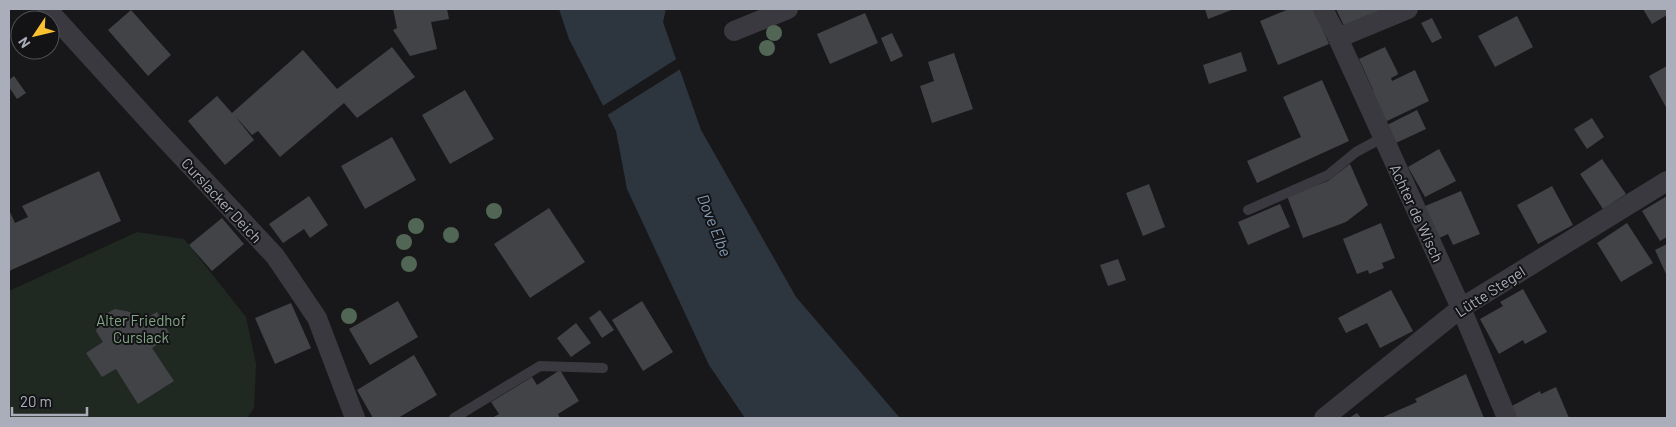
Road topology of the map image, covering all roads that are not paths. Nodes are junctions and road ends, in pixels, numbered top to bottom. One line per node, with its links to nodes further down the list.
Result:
1 (47, 9): 12 (street, Curslacker Deich)
2 (788, 9): 5 (street)
3 (1322, 9): 6 (street, Achter de Wisch)
4 (1408, 9): 6 (street)
5 (734, 32)
6 (1338, 38): 7 (street, Achter de Wisch)
7 (1382, 138): 9 (lane); 10 (street, Achter de Wisch)
8 (1667, 181): 10 (street, Lütte Stegel)
9 (1248, 210)
10 (1461, 308): 14 (street, Lütte Stegel); 15 (street, Achter de Wisch)
11 (603, 368): 13 (lane)
12 (355, 418)
13 (454, 418)
14 (1324, 418)
15 (1508, 418)

